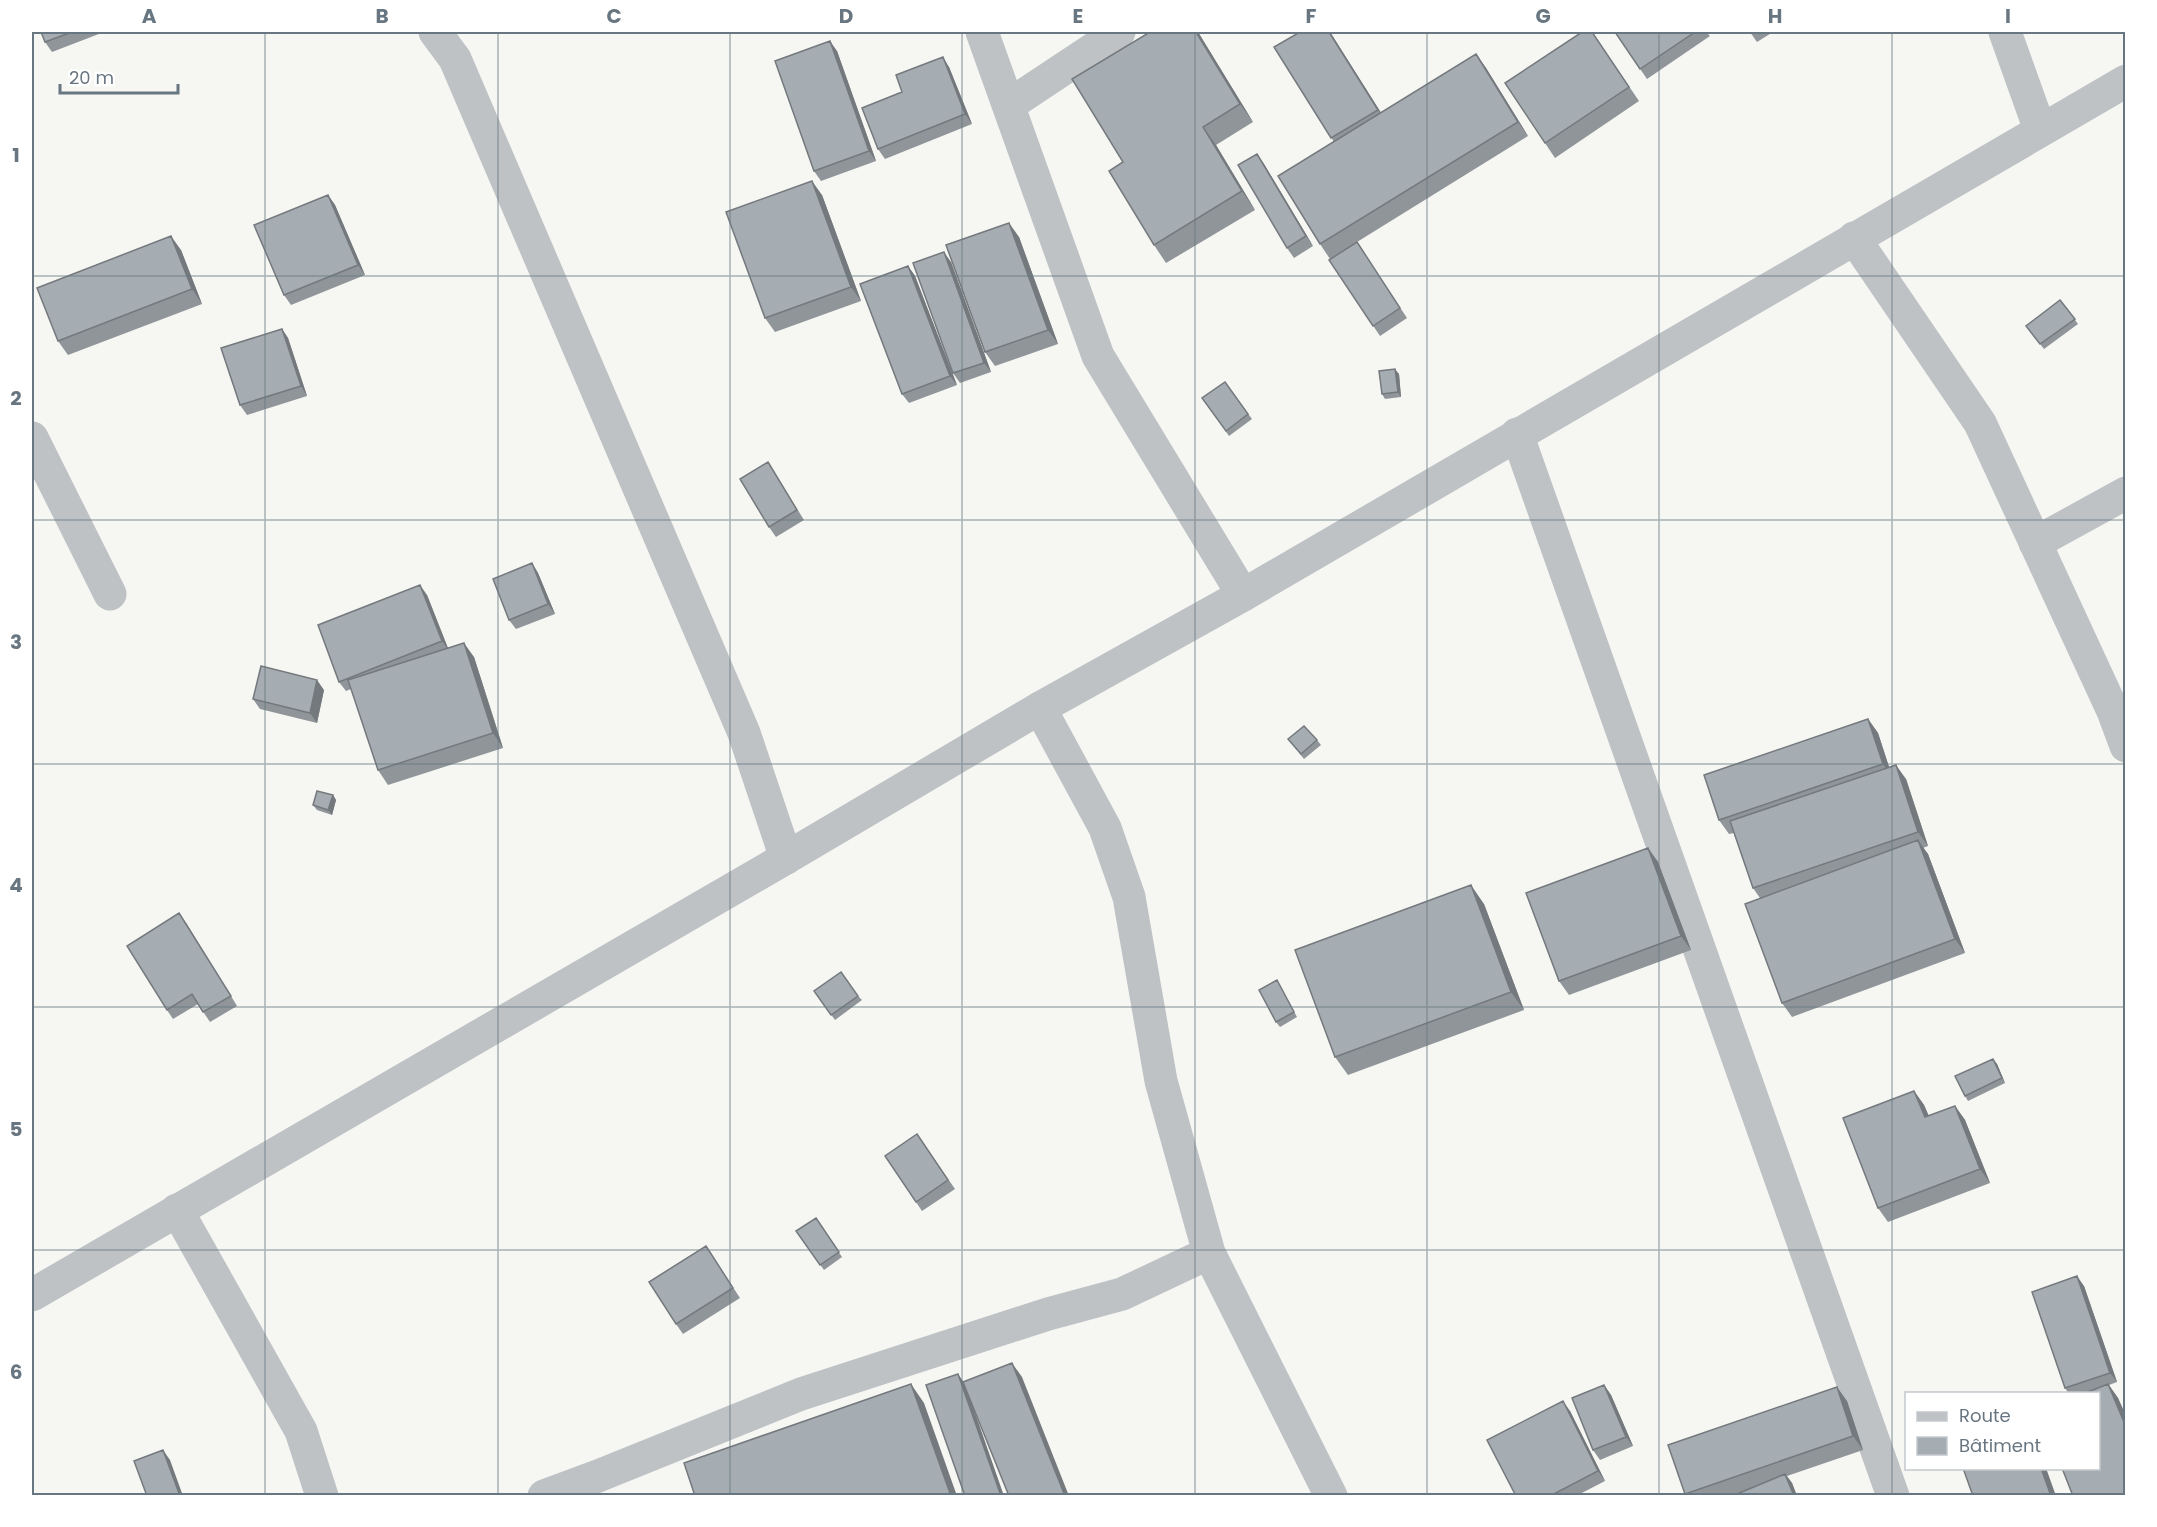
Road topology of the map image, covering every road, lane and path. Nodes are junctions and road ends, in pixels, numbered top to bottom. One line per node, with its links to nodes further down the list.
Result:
1 (435, 32): 17 (street)
2 (982, 32): 6 (street)
3 (1119, 32): 6 (street)
4 (2005, 32): 7 (street)
5 (2126, 81): 7 (street)
6 (1009, 105): 14 (street)
7 (2040, 130): 8 (street)
8 (1854, 238): 9 (street); 12 (street)
9 (1517, 434): 14 (street); 24 (street)
10 (32, 438): 13 (street)
11 (2126, 493): 12 (street)
12 (2035, 543): 16 (street)
13 (110, 594)
14 (1243, 595): 15 (street)
15 (1040, 708): 17 (street); 19 (street)
16 (2126, 746)
17 (786, 858): 18 (street)
18 (177, 1210): 20 (street); 21 (street)
19 (1209, 1253): 22 (street); 23 (street)
20 (32, 1295)
21 (322, 1496)
22 (544, 1496)
23 (1331, 1496)
24 (1893, 1496)

